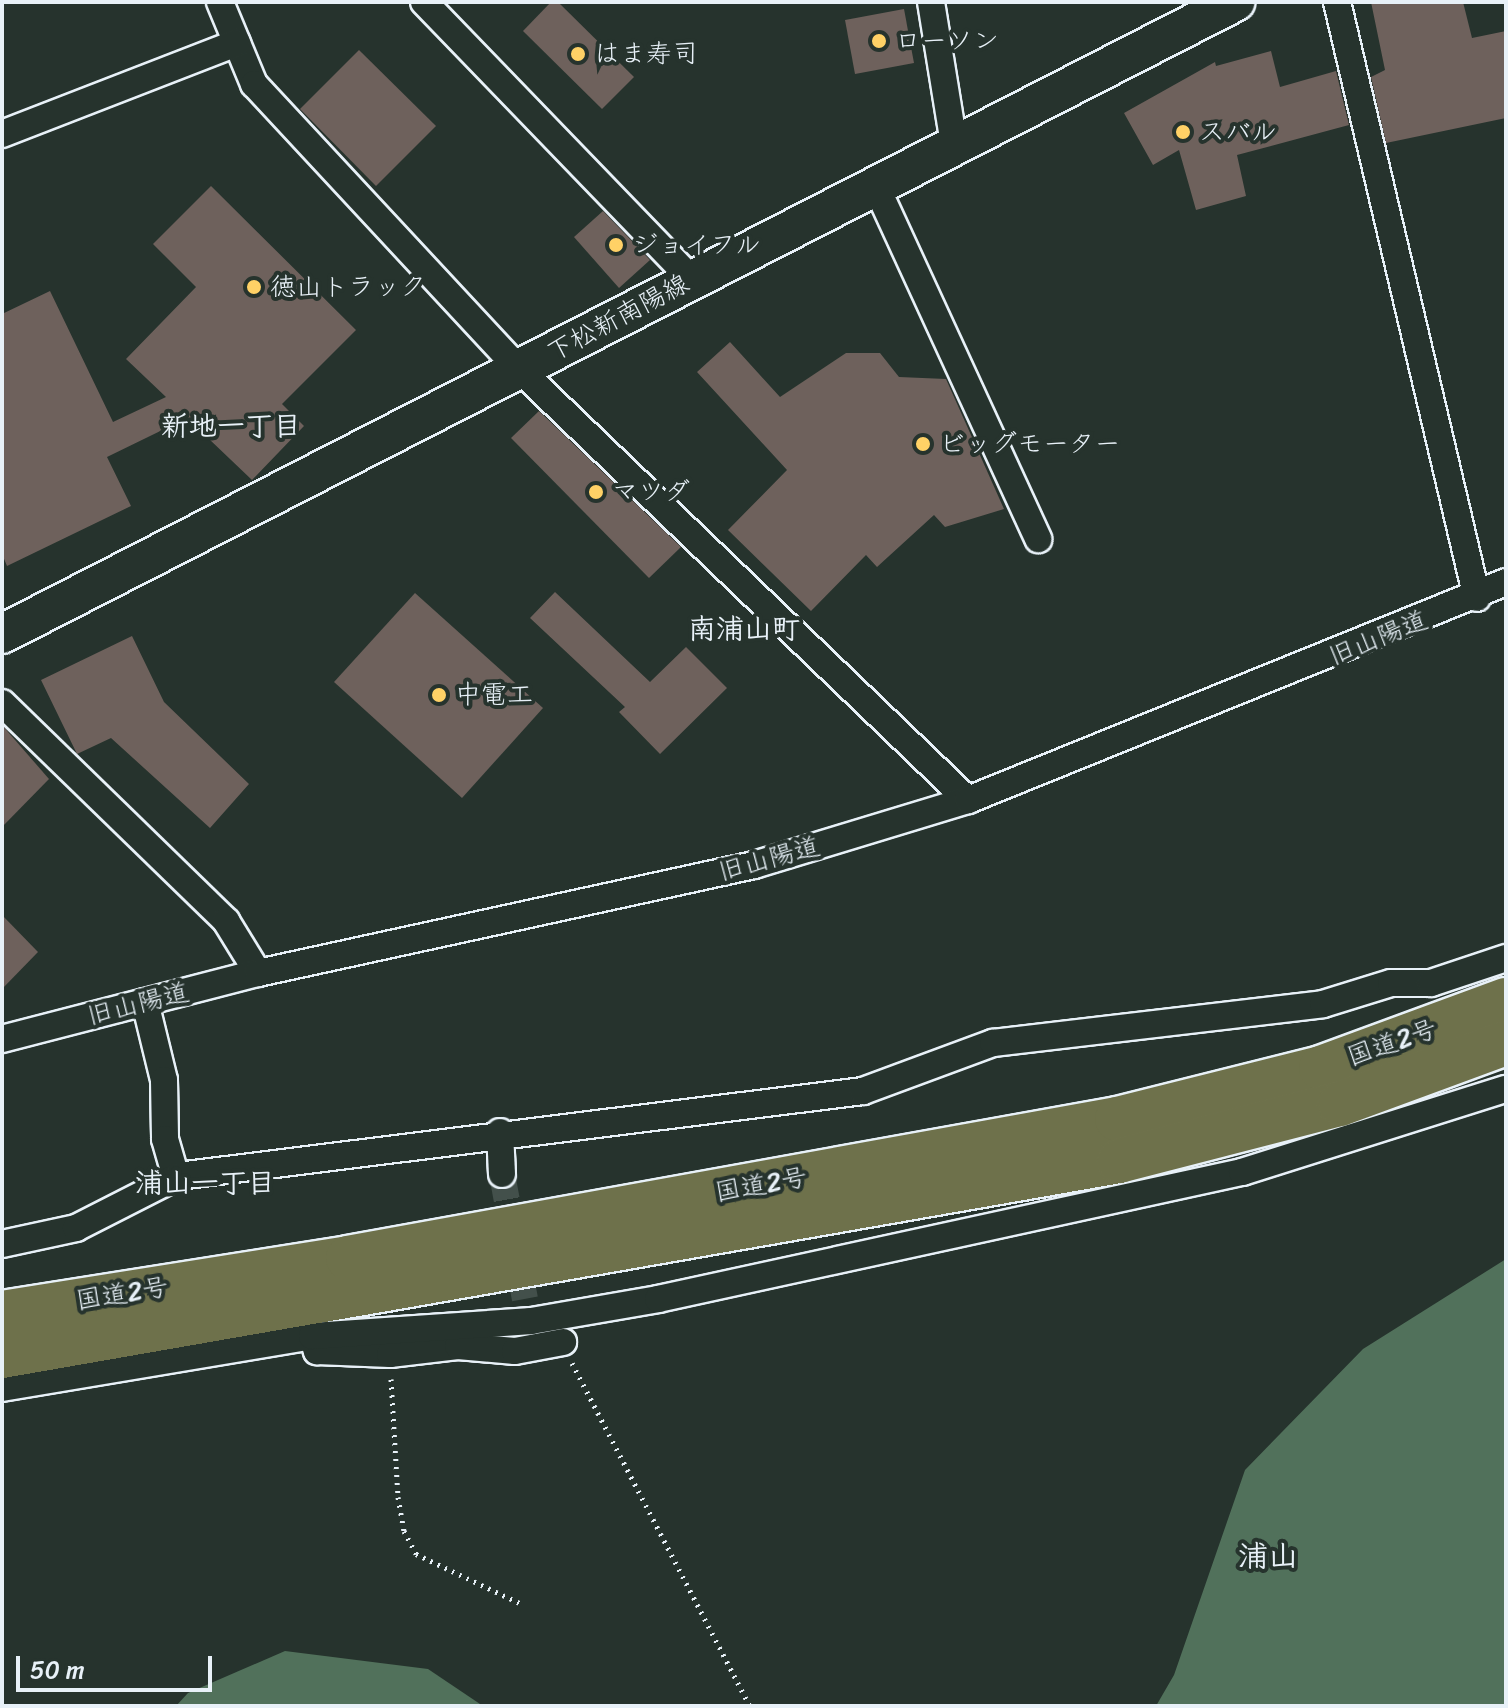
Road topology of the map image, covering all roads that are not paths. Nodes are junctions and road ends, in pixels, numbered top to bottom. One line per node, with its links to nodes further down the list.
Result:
1 (220, 2): 6 (street)
2 (424, 2): 10 (street)
3 (931, 2): 8 (street)
4 (1235, 2): 8 (main road, 下松新南陽線)
5 (1337, 2): 14 (street)
6 (237, 43): 7 (street); 11 (street)
7 (2, 134)
8 (954, 144): 9 (main road, 下松新南陽線)
9 (875, 184): 10 (main road, 下松新南陽線); 12 (street)
10 (692, 280): 11 (main road, 下松新南陽線)
11 (520, 370): 15 (main road, 下松新南陽線); 17 (street)
12 (1038, 539)
13 (1506, 582): 14 (street, 旧山陽道)
14 (1477, 598): 17 (street, 旧山陽道)
15 (2, 634)
16 (2, 703): 19 (street)
17 (968, 800): 19 (street, 旧山陽道)
18 (1506, 958): 25 (street)
19 (258, 973): 21 (street, 旧山陽道)
20 (1506, 1000): 28 (highway, 国道2号)
21 (145, 1002): 22 (street, 旧山陽道); 27 (street)
22 (2, 1039)
23 (1506, 1043): 28 (highway, 国道2号)
24 (1506, 1089): 32 (street)
25 (500, 1132): 26 (street); 27 (street)
26 (502, 1174)
27 (176, 1177): 30 (street)
28 (848, 1191): 32 (street); 33 (highway, 国道2号); 36 (highway, 国道2号)
29 (2, 1226): 30 (street)
30 (76, 1228): 31 (street)
31 (2, 1244)
32 (860, 1254): 34 (street)
33 (2, 1313)
34 (312, 1336): 35 (street); 37 (street)
35 (563, 1342)
36 (2, 1356)
37 (2, 1388)

